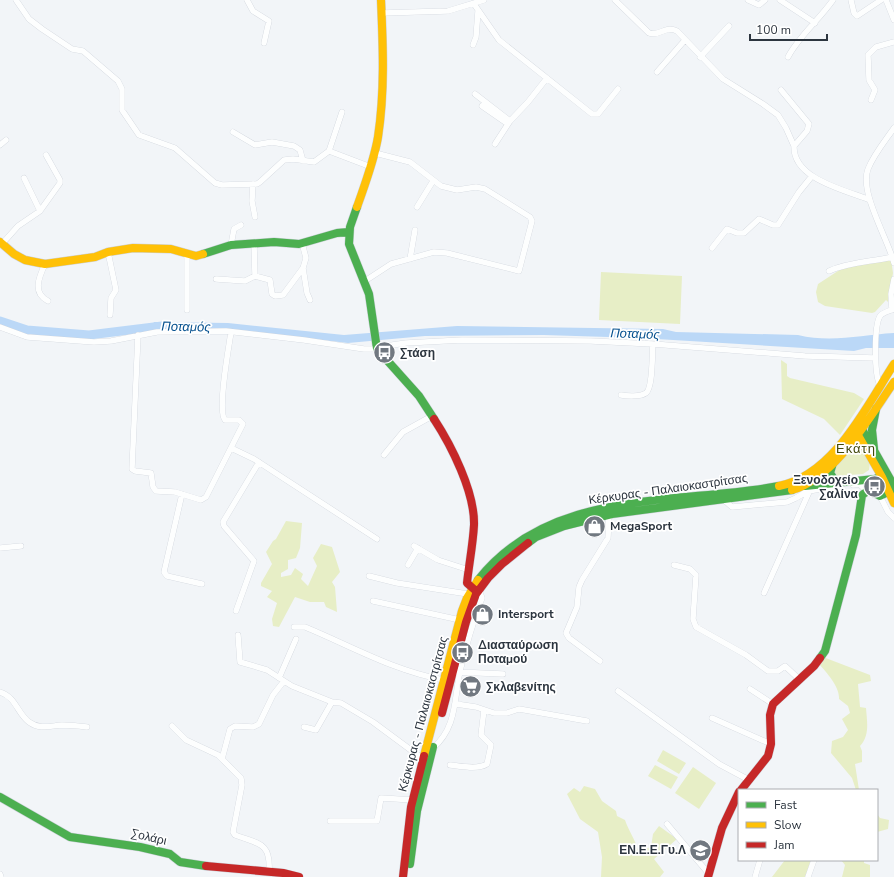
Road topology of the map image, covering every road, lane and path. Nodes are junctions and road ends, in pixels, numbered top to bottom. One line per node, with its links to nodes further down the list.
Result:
1 (16, 0): 48 (street)
2 (247, 0): 21 (street)
3 (381, 0): 15 (main road)
4 (484, 0): 13 (street)
5 (615, 0): 19 (street)
6 (748, 0): 7 (street)
7 (765, 0)
8 (780, 0): 17 (street)
9 (833, 0): 17 (street)
10 (851, 0): 11 (street)
11 (880, 0)
12 (886, 0): 16 (street)
13 (474, 4): 14 (street); 15 (street)
14 (478, 10): 22 (street); 26 (street)
15 (382, 13): 41 (main road)
16 (894, 20)
17 (814, 23): 24 (street)
18 (729, 26): 23 (street)
19 (685, 40): 23 (street); 25 (street)
20 (894, 42): 30 (street)
21 (264, 43)
22 (473, 45)
23 (700, 57): 39 (street)
24 (788, 57)
25 (657, 72)
26 (547, 78): 27 (street); 33 (street)
27 (618, 89)
28 (781, 90): 39 (street)
29 (476, 94): 33 (street)
30 (871, 100)
31 (482, 106): 33 (street)
32 (342, 112): 40 (street)
33 (509, 123): 37 (street)
34 (894, 128): 49 (street)
35 (233, 132): 43 (street)
36 (6, 140): 38 (street)
37 (494, 144)
38 (0, 145)
39 (794, 146): 45 (street)
40 (329, 152): 43 (street); 44 (street)
41 (375, 153): 44 (main road); 47 (street)
42 (46, 155): 51 (street)
43 (303, 161): 48 (street)
44 (371, 167): 55 (main road)
45 (812, 176): 49 (street); 60 (street)
46 (24, 178): 51 (street)
47 (433, 181): 50 (street); 63 (street)
48 (253, 184): 52 (street)
49 (870, 200): 64 (street)
50 (417, 207)
51 (40, 211): 56 (street)
52 (256, 218)
53 (241, 225): 59 (street)
54 (415, 230): 63 (street)
55 (349, 232): 58 (main road); 71 (main road)
56 (1, 243): 65 (main road)
57 (254, 243): 58 (main road); 59 (main road); 68 (street)
58 (302, 243): 66 (street)
59 (231, 245): 62 (main road)
60 (712, 248)
61 (108, 252): 62 (main road); 65 (main road); 76 (street)
62 (187, 254): 75 (street)
63 (410, 259): 71 (street)
64 (893, 260): 67 (street)
65 (45, 264): 73 (street)
66 (303, 268): 68 (street); 72 (street)
67 (829, 271)
68 (256, 276): 69 (street)
69 (216, 279)
70 (894, 279): 74 (street)
71 (365, 281): 81 (main road)
72 (310, 300)
73 (48, 301)
74 (893, 309): 82 (street)
75 (187, 310)
76 (110, 315)
77 (0, 327): 79 (street)
78 (231, 332): 79 (street); 81 (street); 90 (street)
79 (138, 335): 102 (street)
80 (653, 344): 81 (street); 82 (street); 86 (street)
81 (376, 346): 88 (main road)
82 (875, 358): 85 (street)
83 (894, 364): 85 (main road, Κέρκυρας - Παλαιοκαστρίτσας)
84 (894, 382): 87 (main road, Κέρκυρας - Παλαιοκαστρίτσας)
85 (880, 385): 89 (main road, Κέρκυρας - Παλαιοκαστρίτσας)
86 (621, 395)
87 (877, 405): 89 (main road, Κέρκυρας - Παλαιοκαστρίτσας); 91 (main road)
88 (432, 416): 92 (street); 112 (main road)
89 (856, 426): 91 (main road); 94 (main road, Κέρκυρας - Παλαιοκαστρίτσας); 95 (main road); 115 (main road, Κέρκυρας - Παλαιοκαστρίτσας)
90 (231, 448): 93 (street); 102 (street)
91 (874, 449): 95 (main road)
92 (384, 455)
93 (259, 462): 107 (street); 118 (street)
94 (833, 463): 98 (main road); 99 (main road, Κέρκυρας - Παλαιοκαστρίτσας)
95 (880, 467): 96 (main road); 97 (main road)
96 (884, 475): 97 (main road); 100 (main road)
97 (859, 479): 98 (main road)
98 (836, 482): 99 (main road)
99 (807, 488): 101 (street); 105 (main road, Κέρκυρας - Παλαιοκαστρίτσας); 116 (street)
100 (892, 489): 103 (main road); 104 (main road)
101 (866, 490): 103 (main road); 126 (main road)
102 (182, 494): 114 (street)
103 (880, 496): 106 (street)
104 (894, 503)
105 (609, 514): 115 (main road, Κέρκυρας - Παλαιοκαστρίτσας); 123 (street)
106 (894, 518)
107 (376, 539)
108 (21, 546): 109 (street)
109 (0, 548)
110 (408, 565): 112 (street)
111 (674, 565): 126 (street)
112 (469, 570): 115 (main road)
113 (369, 576): 115 (street)
114 (202, 584)
115 (474, 589): 119 (main road, Κέρκυρας - Παλαιοκαστρίτσας)
116 (764, 593)
117 (373, 601): 119 (street)
118 (236, 611)
119 (466, 622): 124 (main road, Κέρκυρας - Παλαιοκαστρίτσας); 128 (main road, Κέρκυρας - Παλαιοκαστρίτσας)
120 (294, 627): 128 (street)
121 (238, 635): 127 (street)
122 (296, 639): 127 (street)
123 (600, 661)
124 (457, 672): 125 (street); 133 (street); 142 (main road, Κέρκυρας - Παλαιοκαστρίτσας)
125 (503, 674)
126 (799, 679): 134 (main road)
127 (281, 680): 132 (street); 143 (street)
128 (444, 680): 144 (main road, Κέρκυρας - Παλαιοκαστρίτσας)
129 (750, 689): 134 (street)
130 (618, 691): 146 (street)
131 (0, 692): 139 (street)
132 (332, 702): 140 (street); 144 (street)
133 (456, 704): 135 (street); 142 (street)
134 (773, 704): 141 (main road)
135 (484, 710): 137 (street); 145 (street)
136 (712, 718): 141 (street)
137 (587, 722)
138 (172, 726): 143 (street)
139 (87, 727)
140 (304, 727)
141 (771, 744): 146 (main road)
142 (432, 749): 161 (main road, Κέρκυρας - Παλαιοκαστρίτσας)
143 (222, 759): 155 (street)
144 (423, 759): 150 (main road, Κέρκυρας - Παλαιοκαστρίτσας)
145 (450, 765)
146 (749, 780): 147 (main road)
147 (742, 789)
148 (738, 795): 157 (main road)
149 (0, 797): 155 (main road, Σολάρι)
150 (413, 800): 151 (street); 160 (main road, Κέρκυρας - Παλαιοκαστρίτσας)
151 (330, 821)
152 (667, 824): 157 (street)
153 (760, 861): 162 (street)
154 (814, 861): 163 (street)
155 (269, 871): 159 (main road, Σολάρι)
156 (0, 874): 158 (street)
157 (708, 875)
158 (1, 877)
159 (299, 877)
160 (403, 877)
161 (409, 877)
162 (755, 877)
163 (808, 877)

